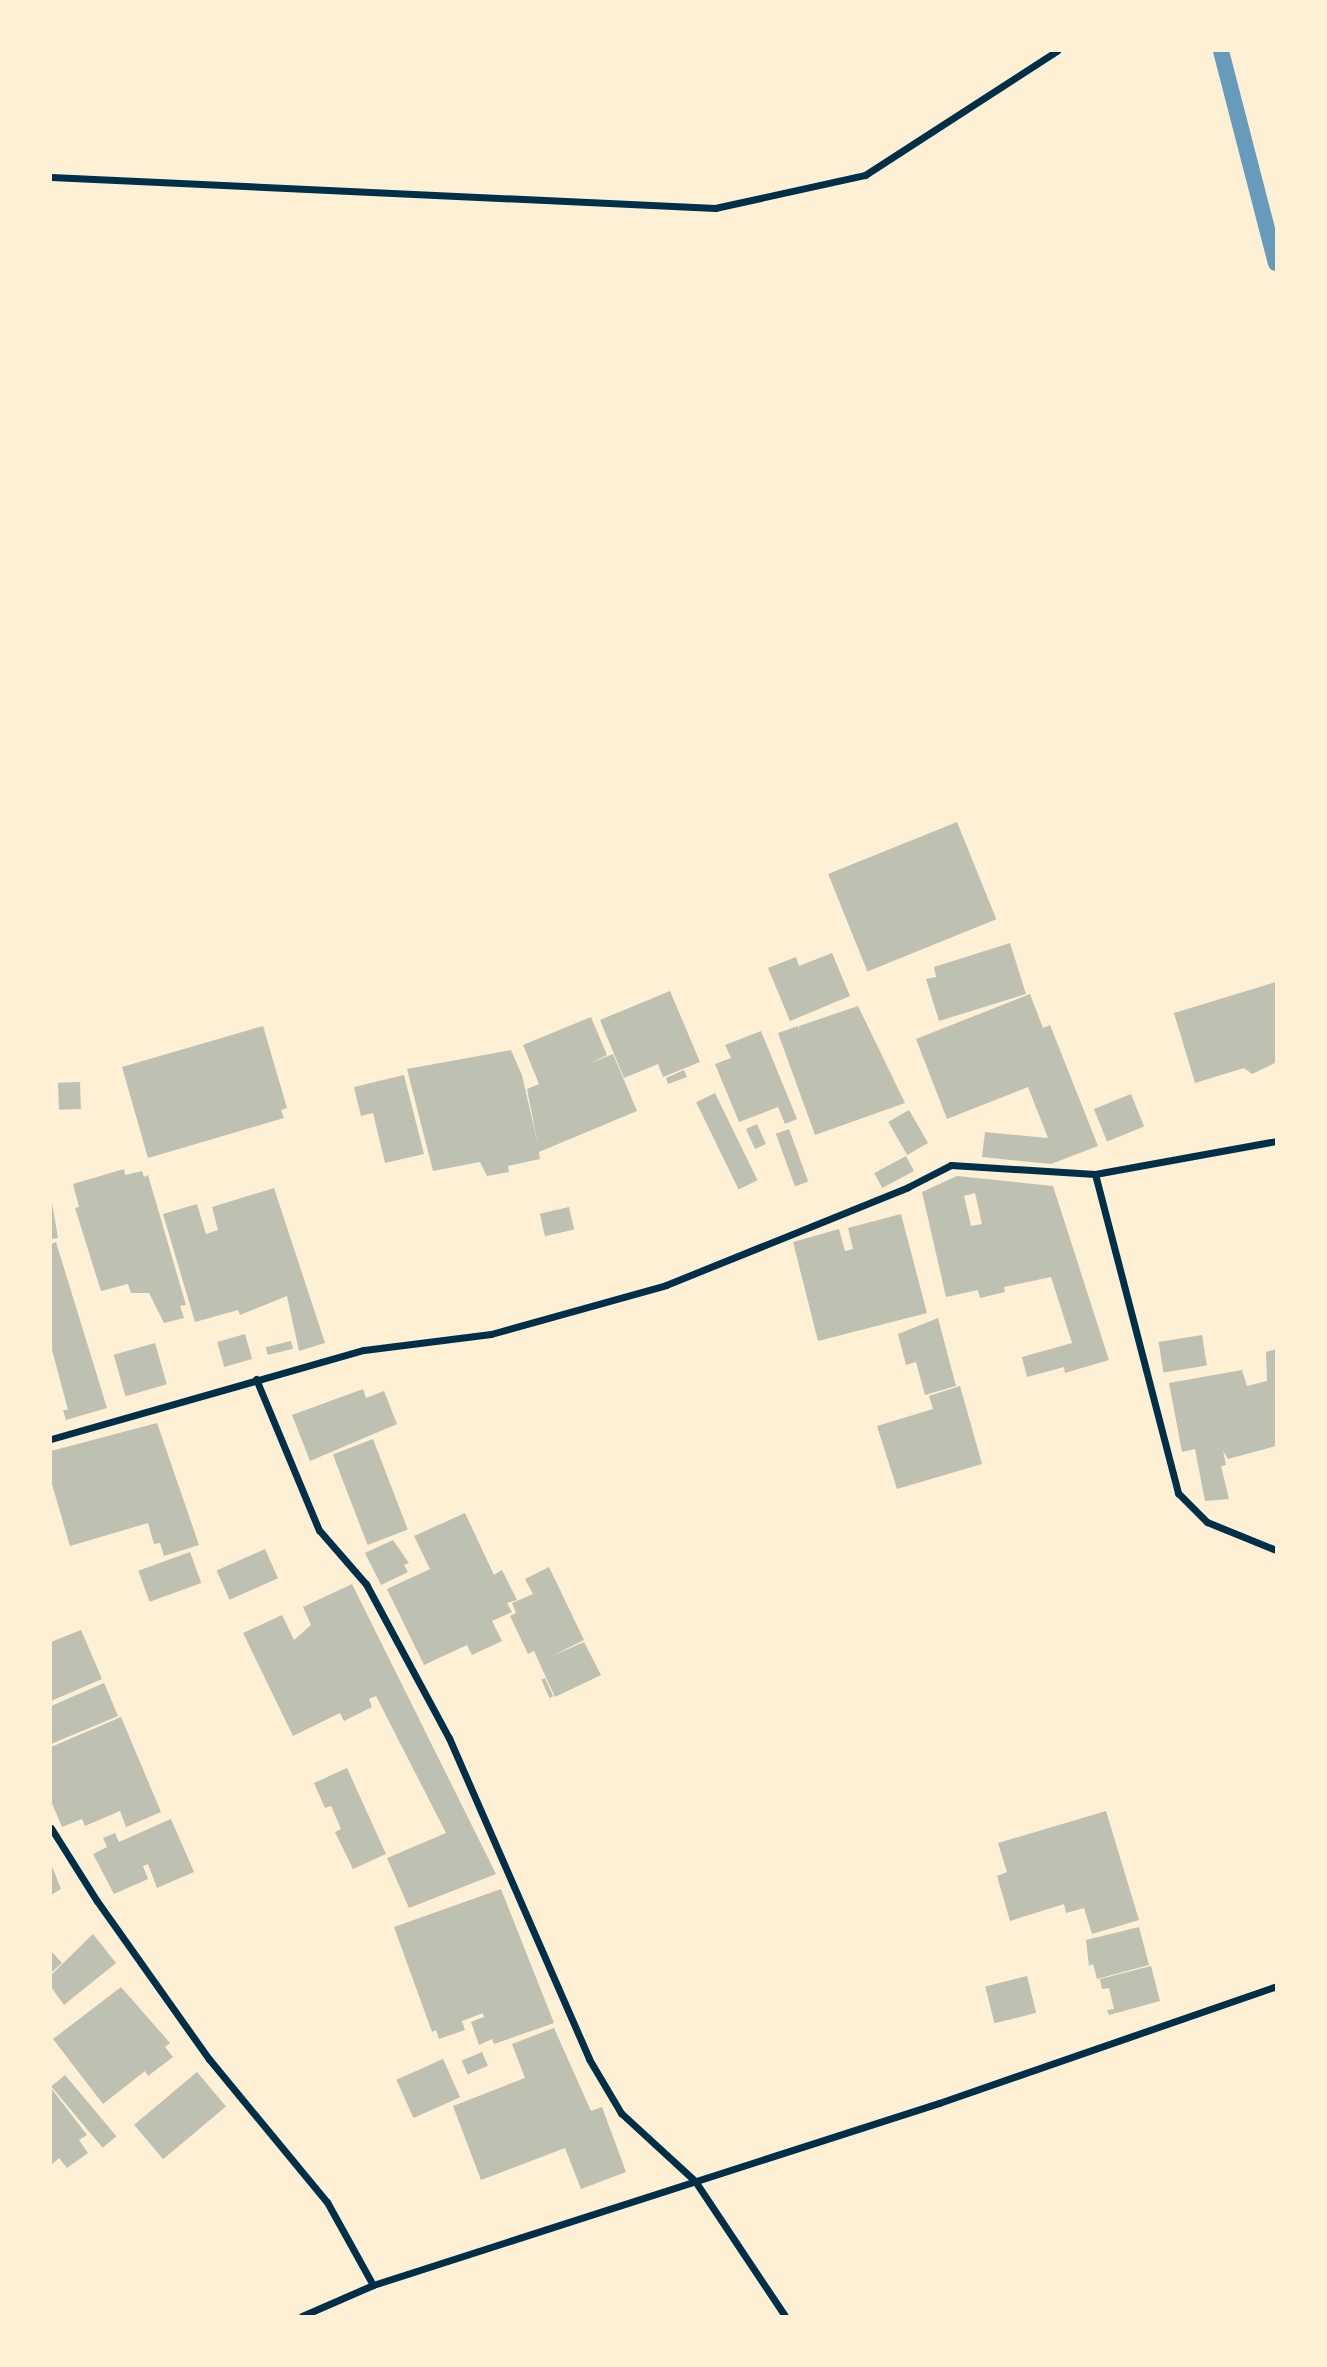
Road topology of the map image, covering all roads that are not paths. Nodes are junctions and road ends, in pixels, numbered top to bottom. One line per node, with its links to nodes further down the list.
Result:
1 (1057, 51): 2 (street)
2 (51, 177)
3 (1276, 1141): 4 (street)
4 (1095, 1174): 5 (street); 7 (street)
5 (256, 1379): 6 (street); 10 (street)
6 (51, 1439)
7 (1276, 1550)
8 (51, 1828): 11 (street)
9 (1276, 1986): 10 (street)
10 (695, 2181): 11 (street); 13 (street)
11 (373, 2285): 12 (street)
12 (302, 2316)
13 (785, 2316)

